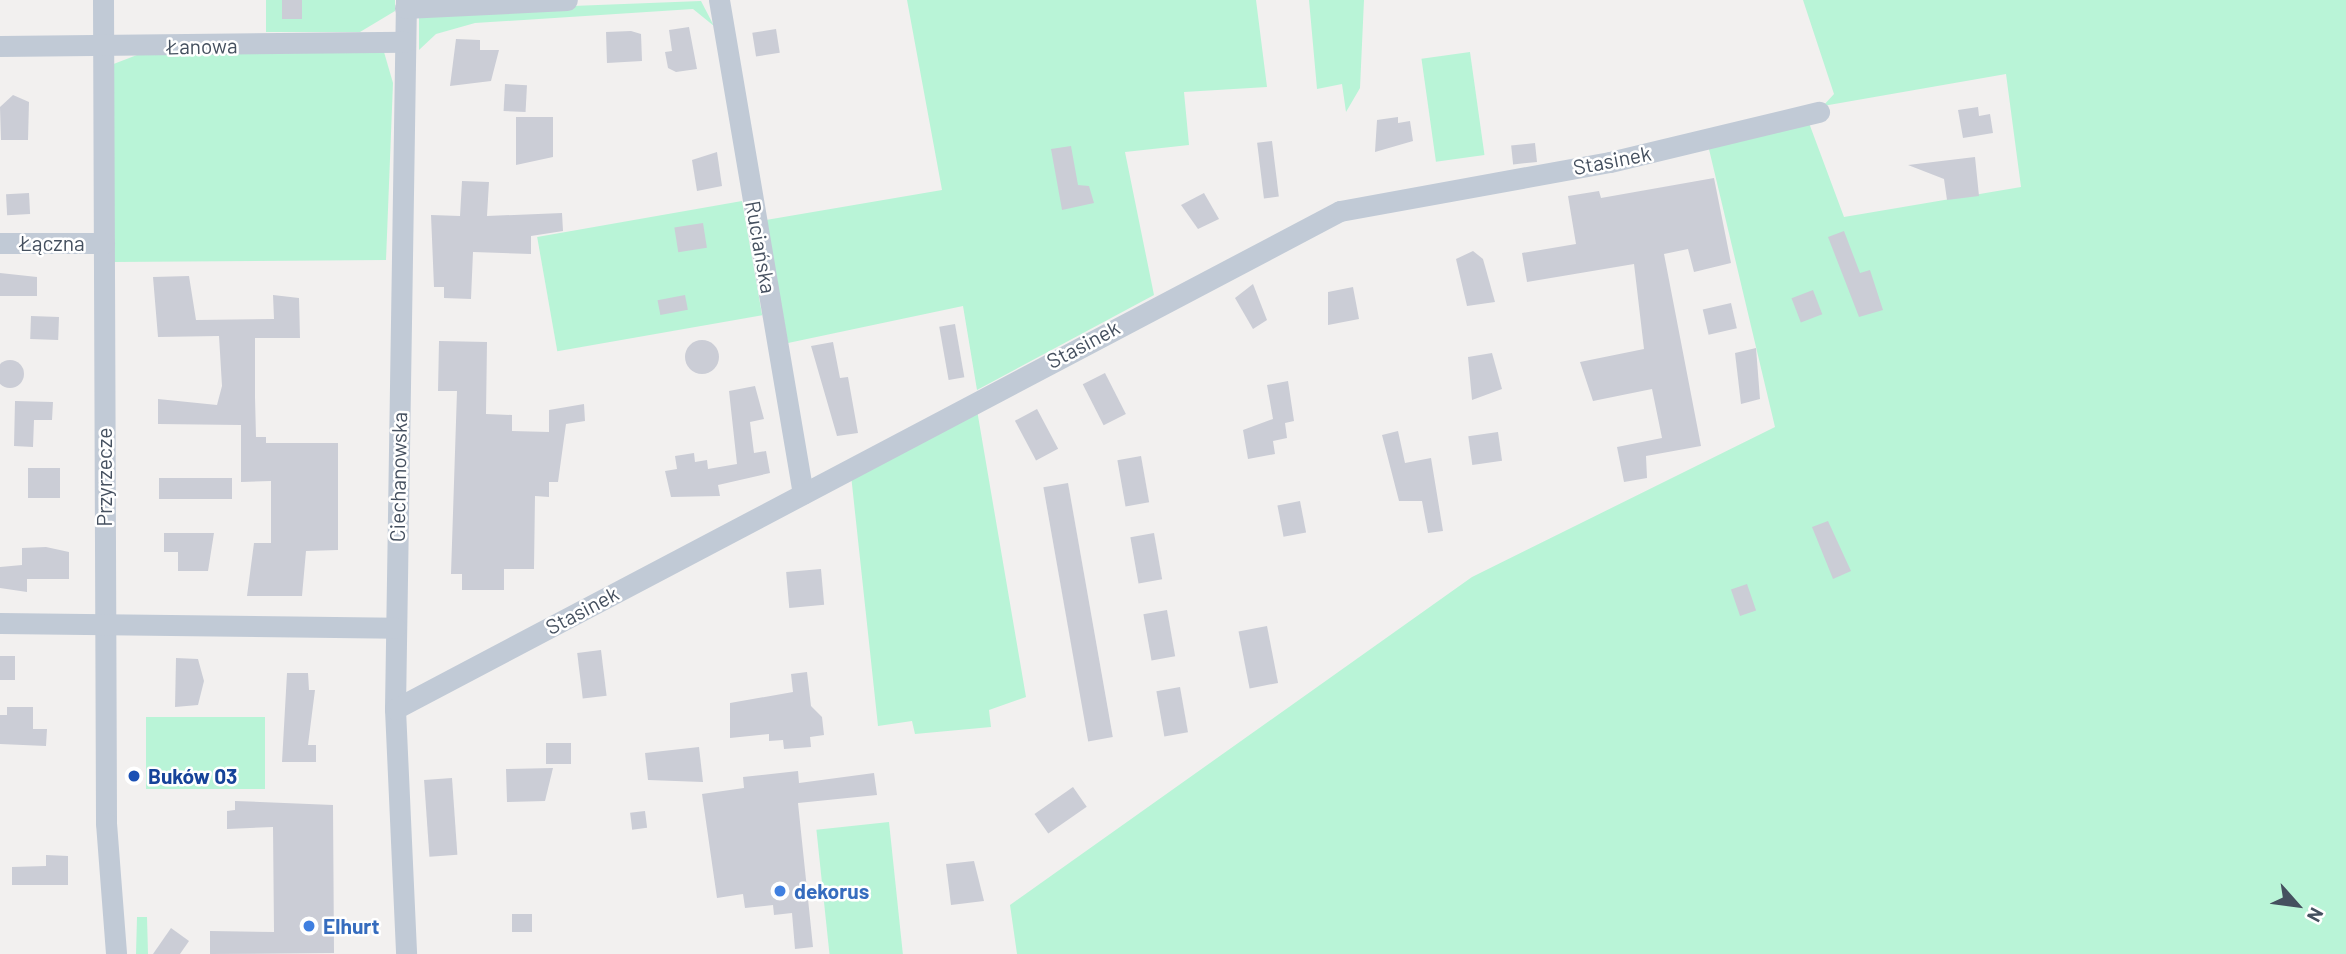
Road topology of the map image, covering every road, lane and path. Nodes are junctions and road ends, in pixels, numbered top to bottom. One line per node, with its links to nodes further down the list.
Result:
1 (103, 0): 7 (street, Przyrzecze)
2 (567, 0): 4 (street)
3 (719, 0): 11 (street, Ruciańska)
4 (406, 4): 5 (street, Ciechanowska)
5 (405, 42): 7 (street, Łanowa); 14 (street, Ciechanowska)
6 (0, 46): 7 (street, Łanowa)
7 (103, 48): 10 (street, Przyrzecze)
8 (1819, 112): 11 (street, Stasinek)
9 (0, 243): 10 (street, Łączna)
10 (104, 243): 13 (street, Przyrzecze)
11 (803, 494): 15 (street, Stasinek)
12 (0, 623): 13 (street)
13 (104, 624): 14 (street); 16 (street, Przyrzecze)
14 (395, 628): 15 (street, Ciechanowska)
15 (395, 709): 17 (street, Ciechanowska)
16 (116, 954)
17 (406, 954)

